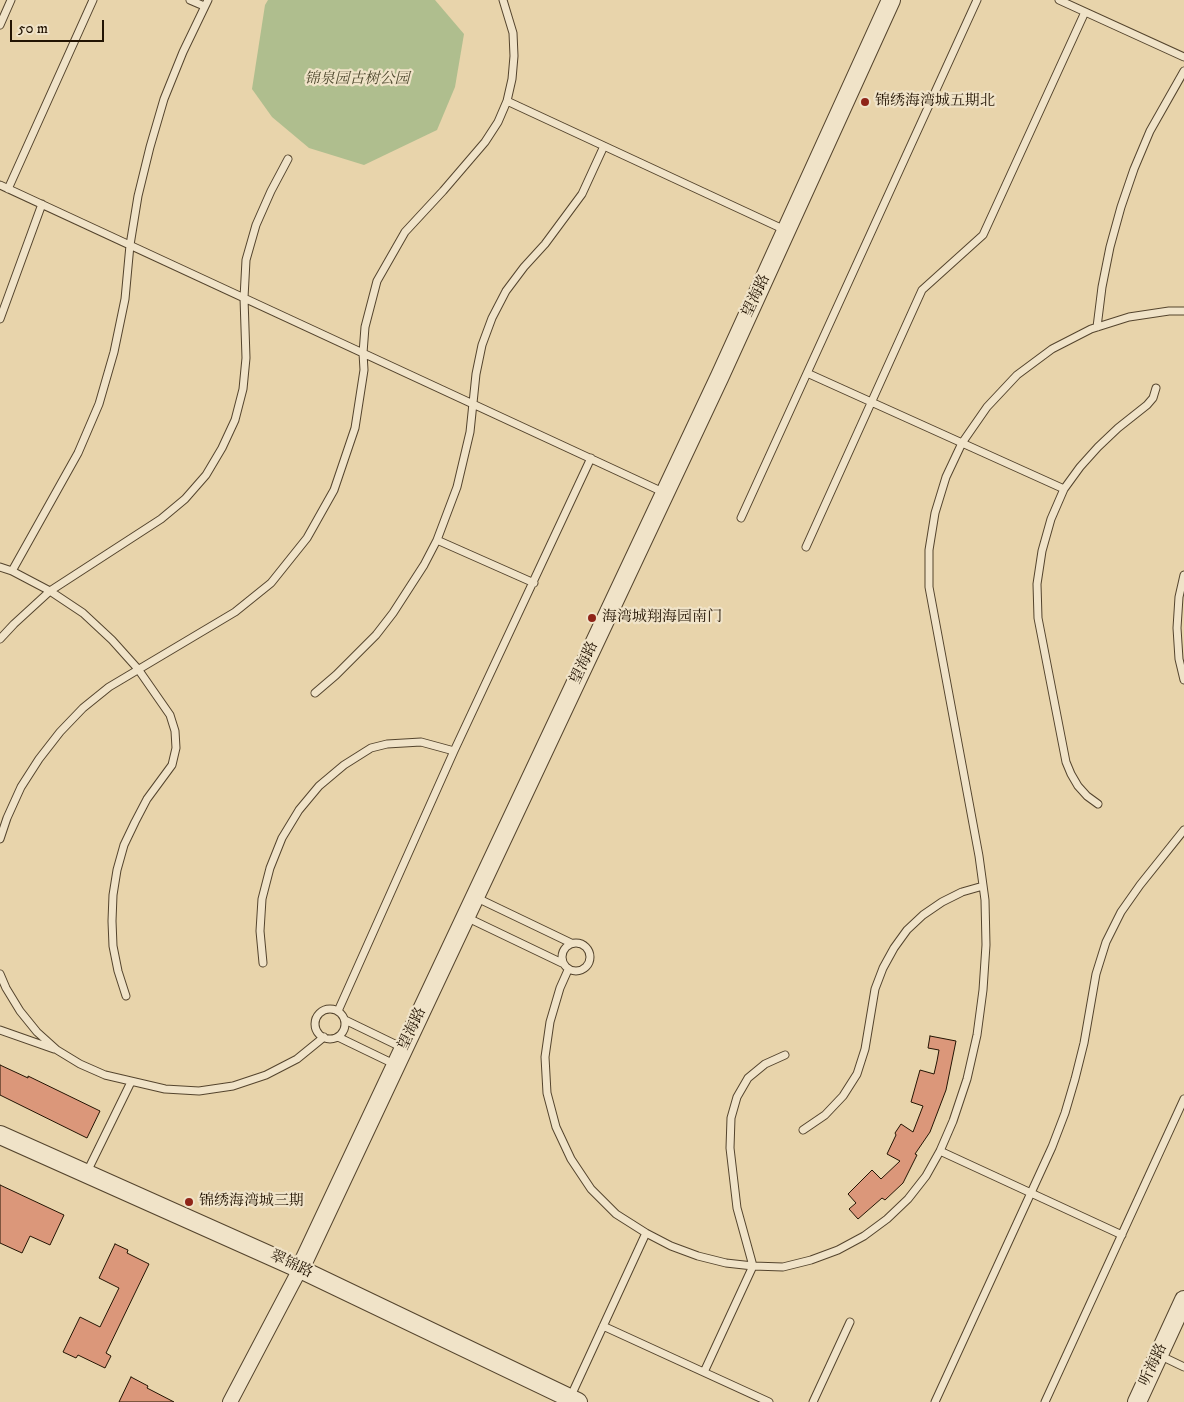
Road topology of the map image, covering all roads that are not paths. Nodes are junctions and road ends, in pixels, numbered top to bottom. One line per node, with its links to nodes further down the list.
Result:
1 (10, 0): 10 (lane); 11 (lane)
2 (93, 0): 18 (lane)
3 (190, 0): 8 (lane)
4 (503, 0): 14 (lane)
5 (892, 0): 20 (street, 望海路)
6 (977, 0): 27 (lane)
7 (1059, 0): 9 (lane)
8 (206, 3): 21 (lane)
9 (1085, 12): 12 (lane); 29 (lane)
10 (0, 16)
11 (0, 25)
12 (1184, 57)
13 (1184, 71): 25 (lane)
14 (507, 101): 15 (lane); 26 (lane)
15 (604, 146): 20 (lane); 30 (lane)
16 (288, 159): 22 (lane)
17 (0, 185): 18 (lane)
18 (8, 189): 19 (lane)
19 (42, 204): 21 (lane); 24 (lane)
20 (786, 231): 34 (street, 望海路)
21 (130, 246): 22 (lane); 39 (lane)
22 (244, 298): 26 (lane); 42 (lane)
23 (1184, 311): 25 (lane)
24 (0, 318)
25 (1097, 327): 31 (lane)
26 (363, 353): 30 (lane); 44 (lane)
27 (807, 373): 29 (lane); 35 (lane)
28 (1156, 388): 33 (lane)
29 (872, 402): 31 (lane); 37 (lane)
30 (474, 404): 32 (lane); 36 (lane)
31 (962, 443): 33 (lane); 51 (lane)
32 (591, 458): 34 (lane); 41 (lane)
33 (1064, 489): 48 (lane)
34 (665, 493): 52 (street, 望海路)
35 (741, 518)
36 (437, 540): 41 (lane); 46 (lane)
37 (806, 547)
38 (0, 567): 39 (lane)
39 (12, 571): 42 (lane)
40 (1184, 575): 45 (lane)
41 (534, 583): 47 (lane)
42 (50, 591): 43 (lane); 44 (lane)
43 (0, 639)
44 (138, 669): 50 (lane); 59 (lane)
45 (1184, 680)
46 (314, 693)
47 (454, 751): 55 (lane); 60 (lane)
48 (1098, 804)
49 (1184, 830): 75 (lane)
50 (0, 839)
51 (983, 886): 71 (lane); 73 (lane)
52 (475, 898): 53 (street, 望海路); 54 (lane)
53 (466, 917): 56 (lane); 65 (street, 望海路)
54 (571, 943): 56 (lane); 57 (lane)
55 (263, 963)
56 (562, 963): 57 (lane)
57 (568, 970): 76 (lane)
58 (0, 974): 66 (lane)
59 (126, 996)
60 (338, 1011): 61 (lane); 63 (lane)
61 (345, 1020): 64 (lane); 65 (lane)
62 (0, 1030): 66 (lane)
63 (324, 1037): 64 (lane); 69 (lane)
64 (338, 1037): 68 (lane)
65 (404, 1048): 68 (street, 望海路)
66 (57, 1050): 69 (lane)
67 (785, 1055): 78 (lane)
68 (396, 1065): 79 (street, 望海路)
69 (131, 1082): 74 (lane)
70 (1184, 1099): 77 (lane)
71 (803, 1130)
72 (0, 1135): 74 (street, 翠锦路)
73 (940, 1151): 75 (lane); 78 (lane)
74 (86, 1174): 79 (street, 翠锦路)
75 (1031, 1192): 77 (lane); 90 (lane)
76 (646, 1233): 78 (lane); 82 (lane)
77 (1122, 1235): 91 (lane)
78 (753, 1266): 85 (lane)
79 (300, 1269): 86 (street, 翠锦路); 87 (street)
80 (1184, 1300): 83 (street, 听海路)
81 (850, 1322): 89 (lane)
82 (603, 1326): 85 (lane); 86 (lane)
83 (1159, 1355): 84 (lane); 92 (street, 听海路)
84 (1184, 1366)
85 (704, 1372): 88 (lane)
86 (574, 1400)
87 (230, 1402)
88 (768, 1402)
89 (813, 1402)
90 (935, 1402)
91 (1045, 1402)
92 (1138, 1402)

